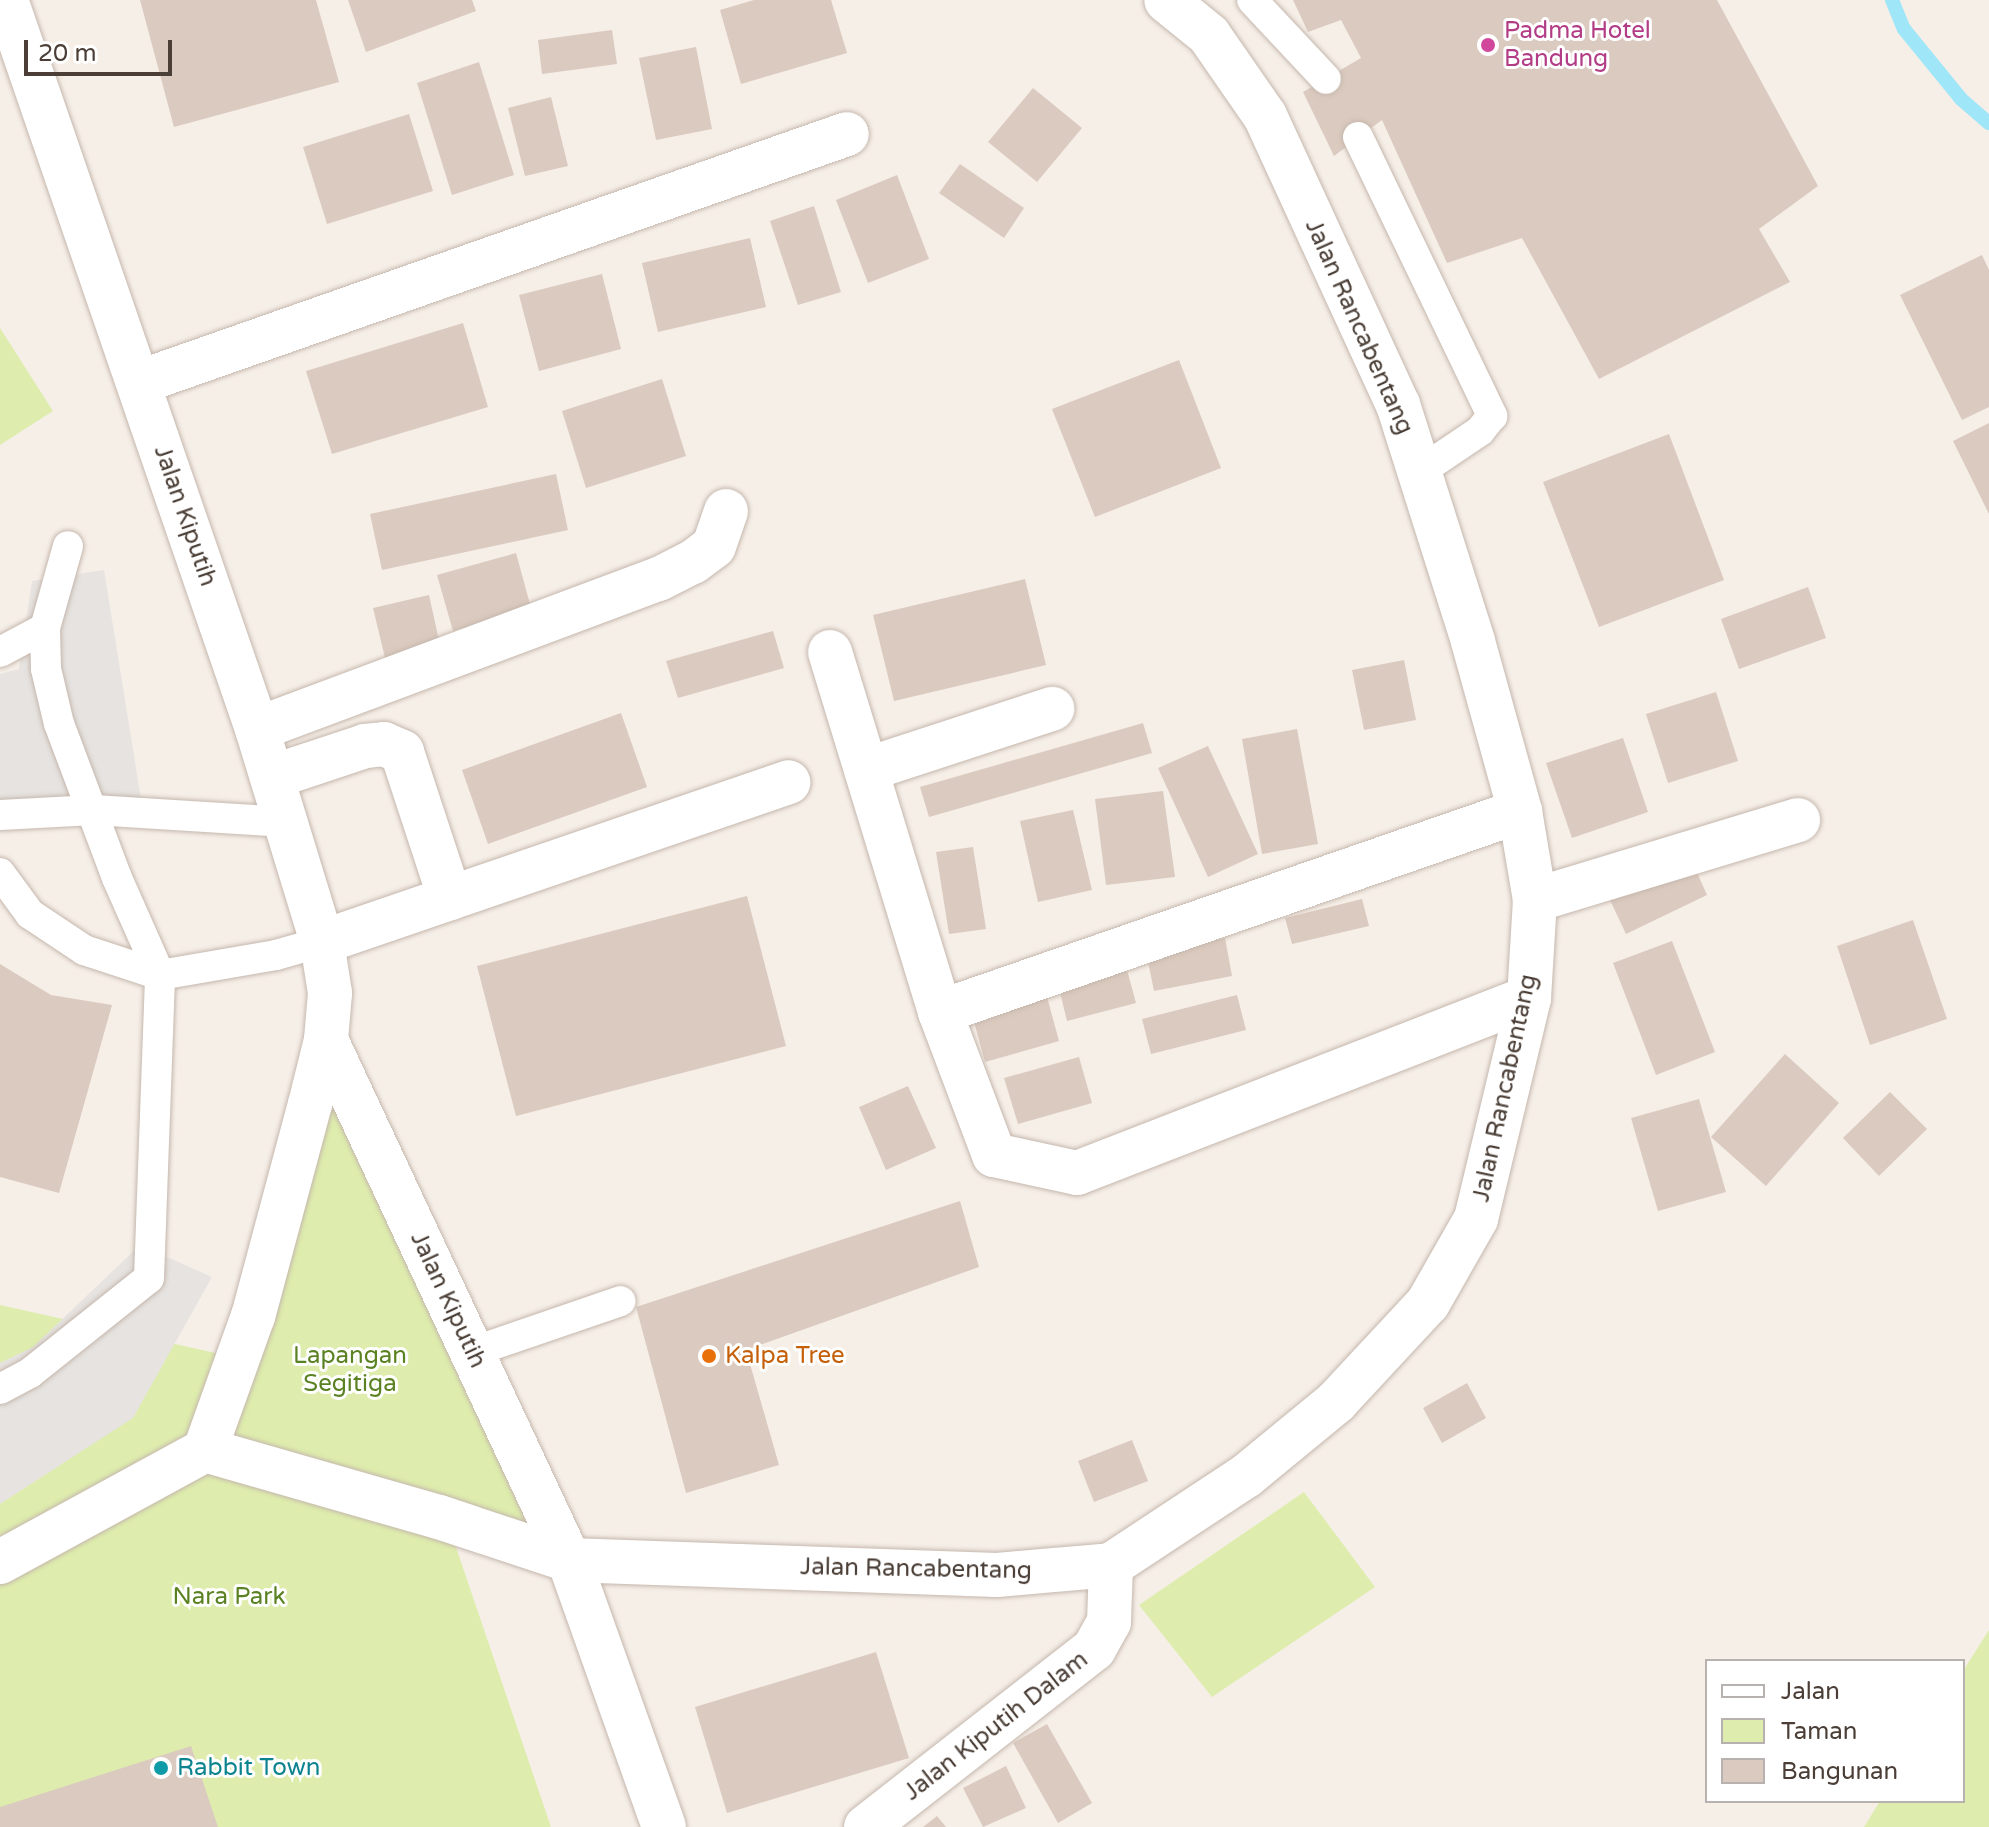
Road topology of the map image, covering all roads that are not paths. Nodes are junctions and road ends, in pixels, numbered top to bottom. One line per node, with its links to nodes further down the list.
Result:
1 (6, 0): 7 (street, Jalan Kiputih)
2 (1166, 0): 8 (street, Jalan Rancabentang)
3 (1252, 0): 4 (lane)
4 (1326, 79)
5 (847, 134): 7 (street)
6 (1358, 137): 8 (lane)
7 (140, 382): 15 (street, Jalan Kiputih)
8 (1419, 472): 20 (street, Jalan Rancabentang)
9 (726, 511): 15 (street)
10 (68, 546): 11 (lane)
11 (45, 628): 12 (lane); 19 (lane)
12 (0, 652)
13 (830, 652): 16 (street)
14 (1052, 709): 16 (street)
15 (257, 729): 17 (street, Jalan Kiputih)
16 (868, 769): 30 (street)
17 (272, 777): 23 (street, Jalan Kiputih); 25 (street)
18 (788, 782): 25 (street)
19 (94, 810): 21 (lane); 23 (lane); 28 (lane)
20 (1520, 811): 26 (street, Jalan Rancabentang); 30 (street)
21 (0, 815)
22 (1798, 820): 26 (street)
23 (286, 822): 27 (street, Jalan Kiputih)
24 (0, 873): 28 (lane)
25 (450, 898): 27 (street)
26 (1535, 900): 29 (street, Jalan Rancabentang)
27 (322, 942): 28 (lane); 31 (street, Jalan Kiputih)
28 (160, 975): 34 (lane)
29 (1529, 998): 30 (street); 38 (street, Jalan Rancabentang)
30 (940, 1012)
31 (326, 1040): 33 (street, Jalan Kiputih); 35 (street, Jalan Kiputih)
32 (621, 1301): 33 (lane)
33 (472, 1352): 36 (street, Jalan Kiputih)
34 (0, 1389)
35 (205, 1450): 36 (street, Jalan Rancabentang); 37 (street)
36 (569, 1560): 38 (street, Jalan Rancabentang); 39 (street)
37 (0, 1562)
38 (1111, 1565): 40 (street, Jalan Kiputih Dalam)
39 (664, 1827)
40 (866, 1827)

